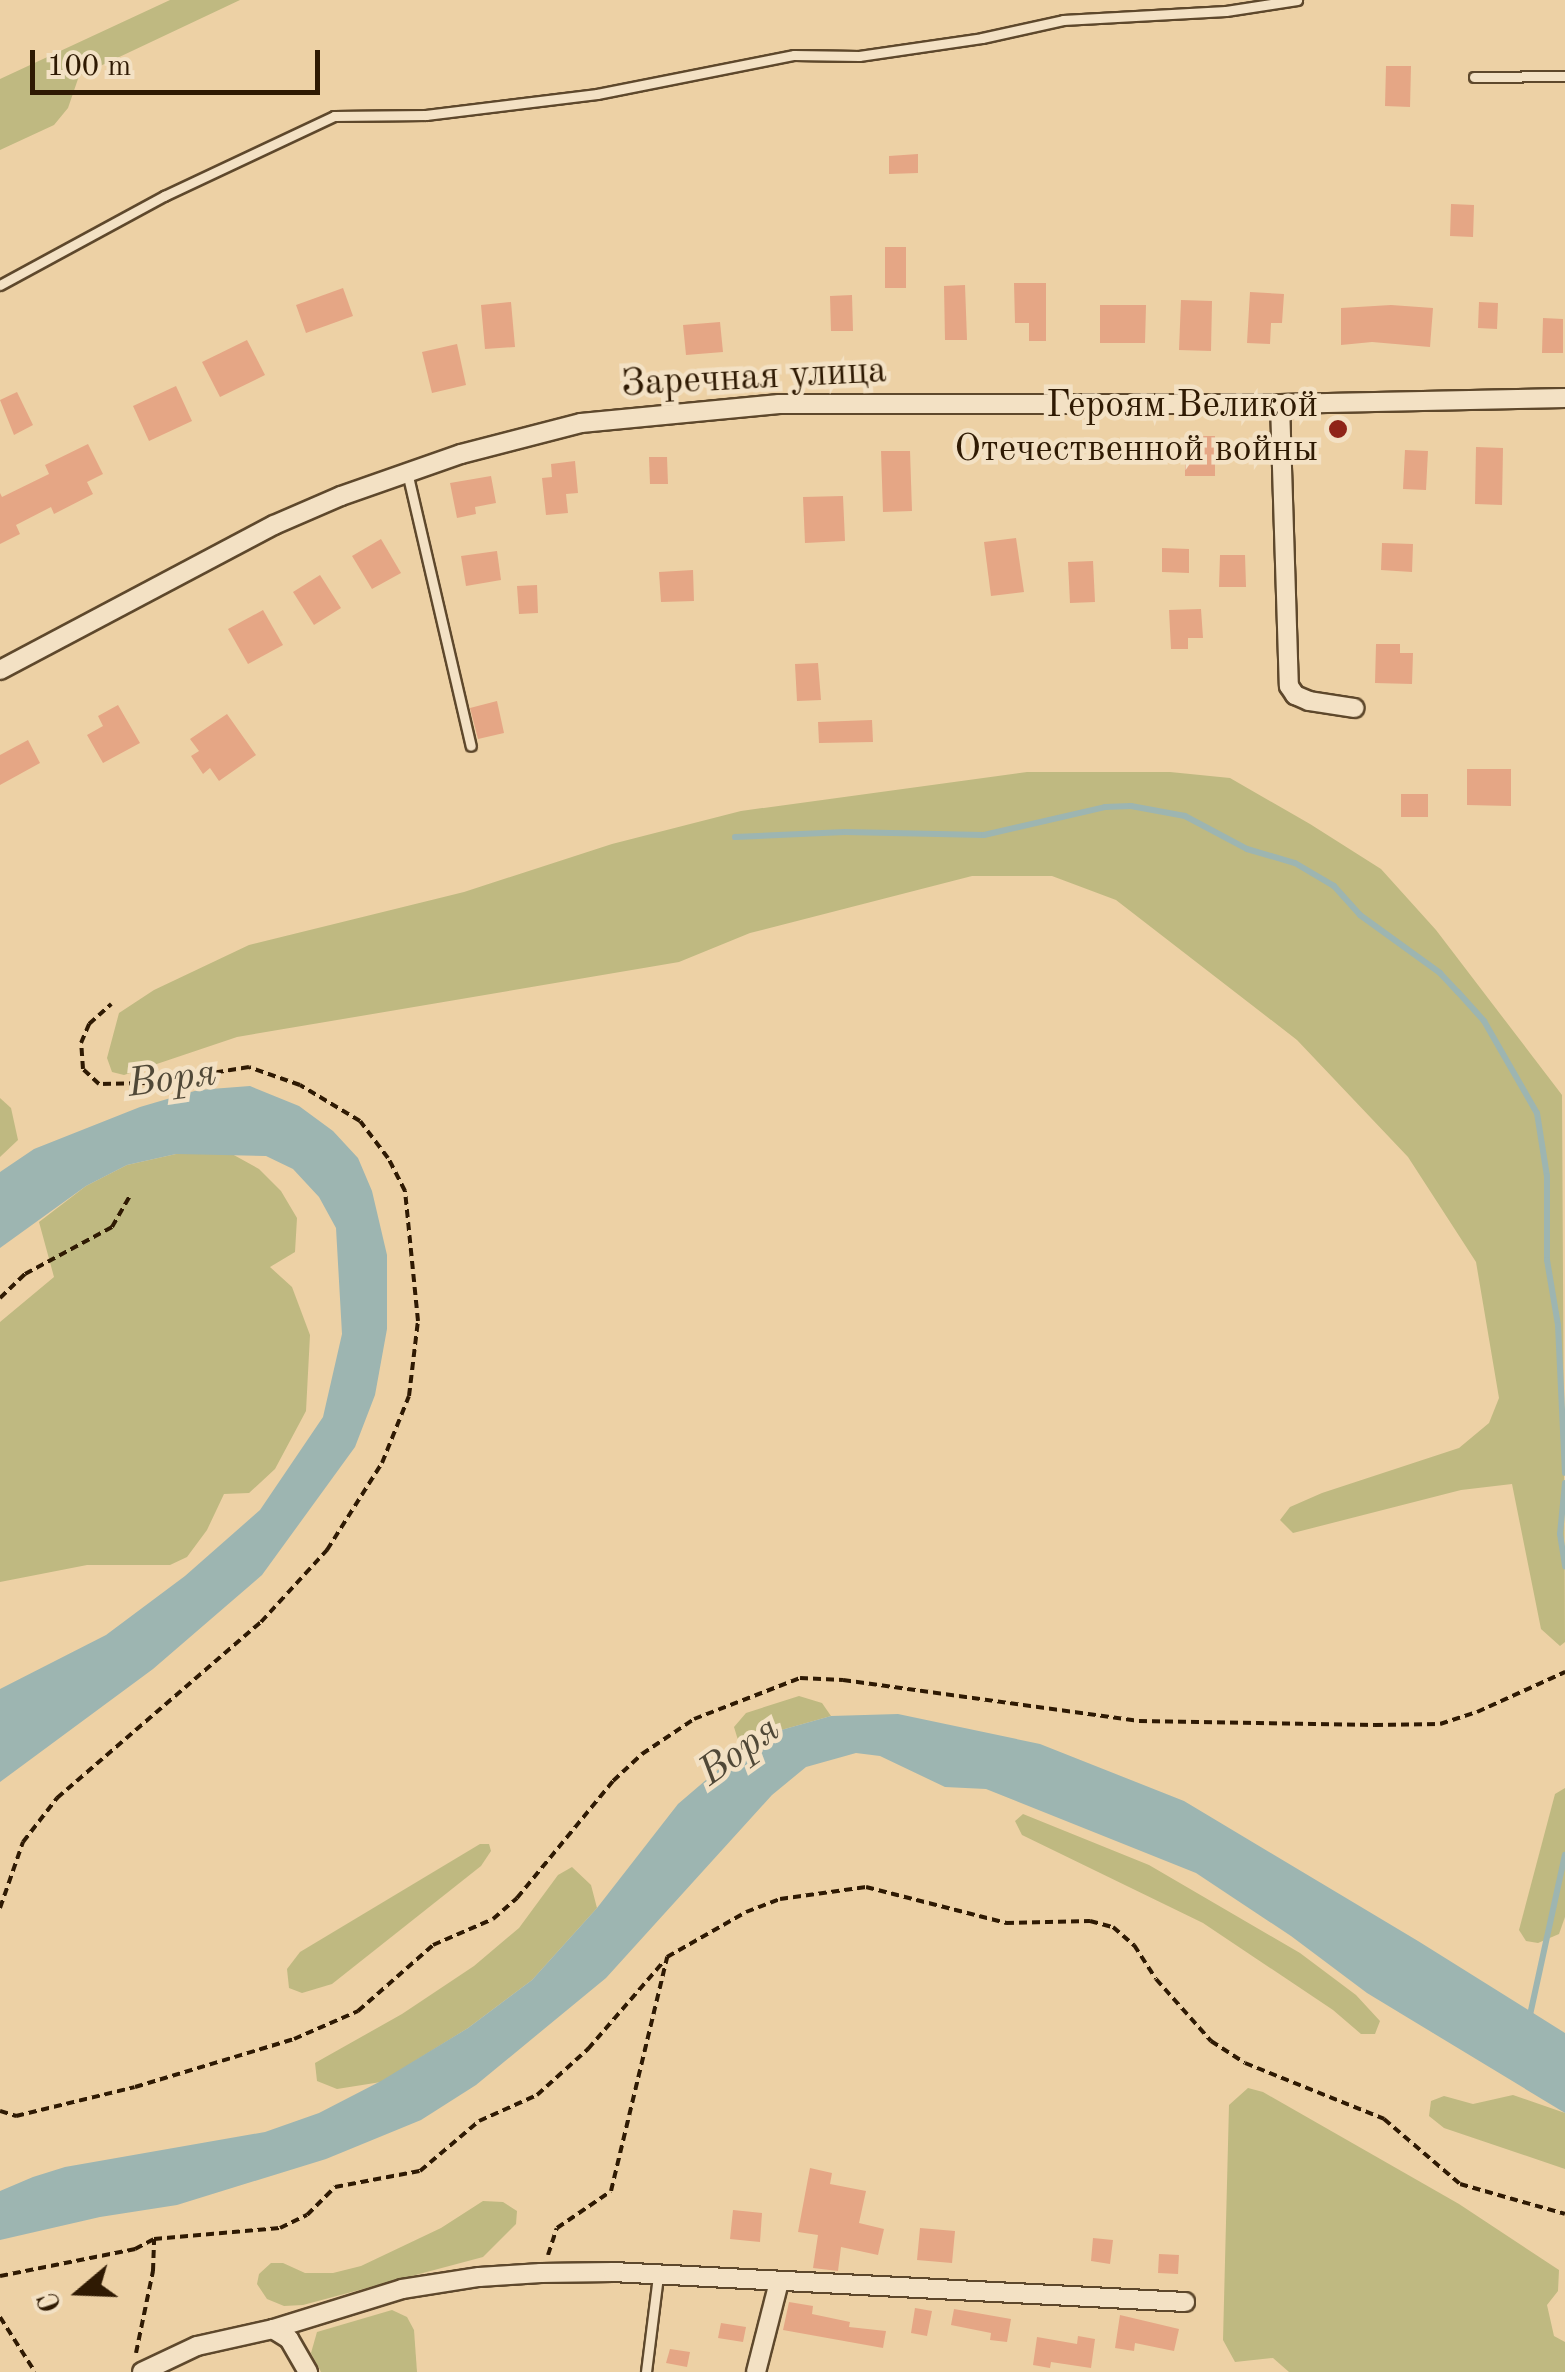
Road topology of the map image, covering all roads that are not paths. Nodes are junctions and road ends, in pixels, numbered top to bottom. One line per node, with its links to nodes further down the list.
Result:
1 (1298, 0): 4 (lane)
2 (1565, 76): 3 (lane)
3 (1474, 77)
4 (0, 285)
5 (1565, 398): 6 (street, Заречная улица)
6 (1280, 404): 7 (street, Заречная улица); 9 (street)
7 (406, 472): 8 (street, Заречная улица); 10 (lane)
8 (0, 670)
9 (1354, 708)
10 (471, 746)
11 (658, 2274): 12 (street); 14 (street); 17 (lane)
12 (780, 2282): 13 (street); 18 (street)
13 (1185, 2302)
14 (274, 2329): 15 (street); 16 (street)
15 (138, 2367)
16 (308, 2372)
17 (646, 2372)
18 (756, 2372)

